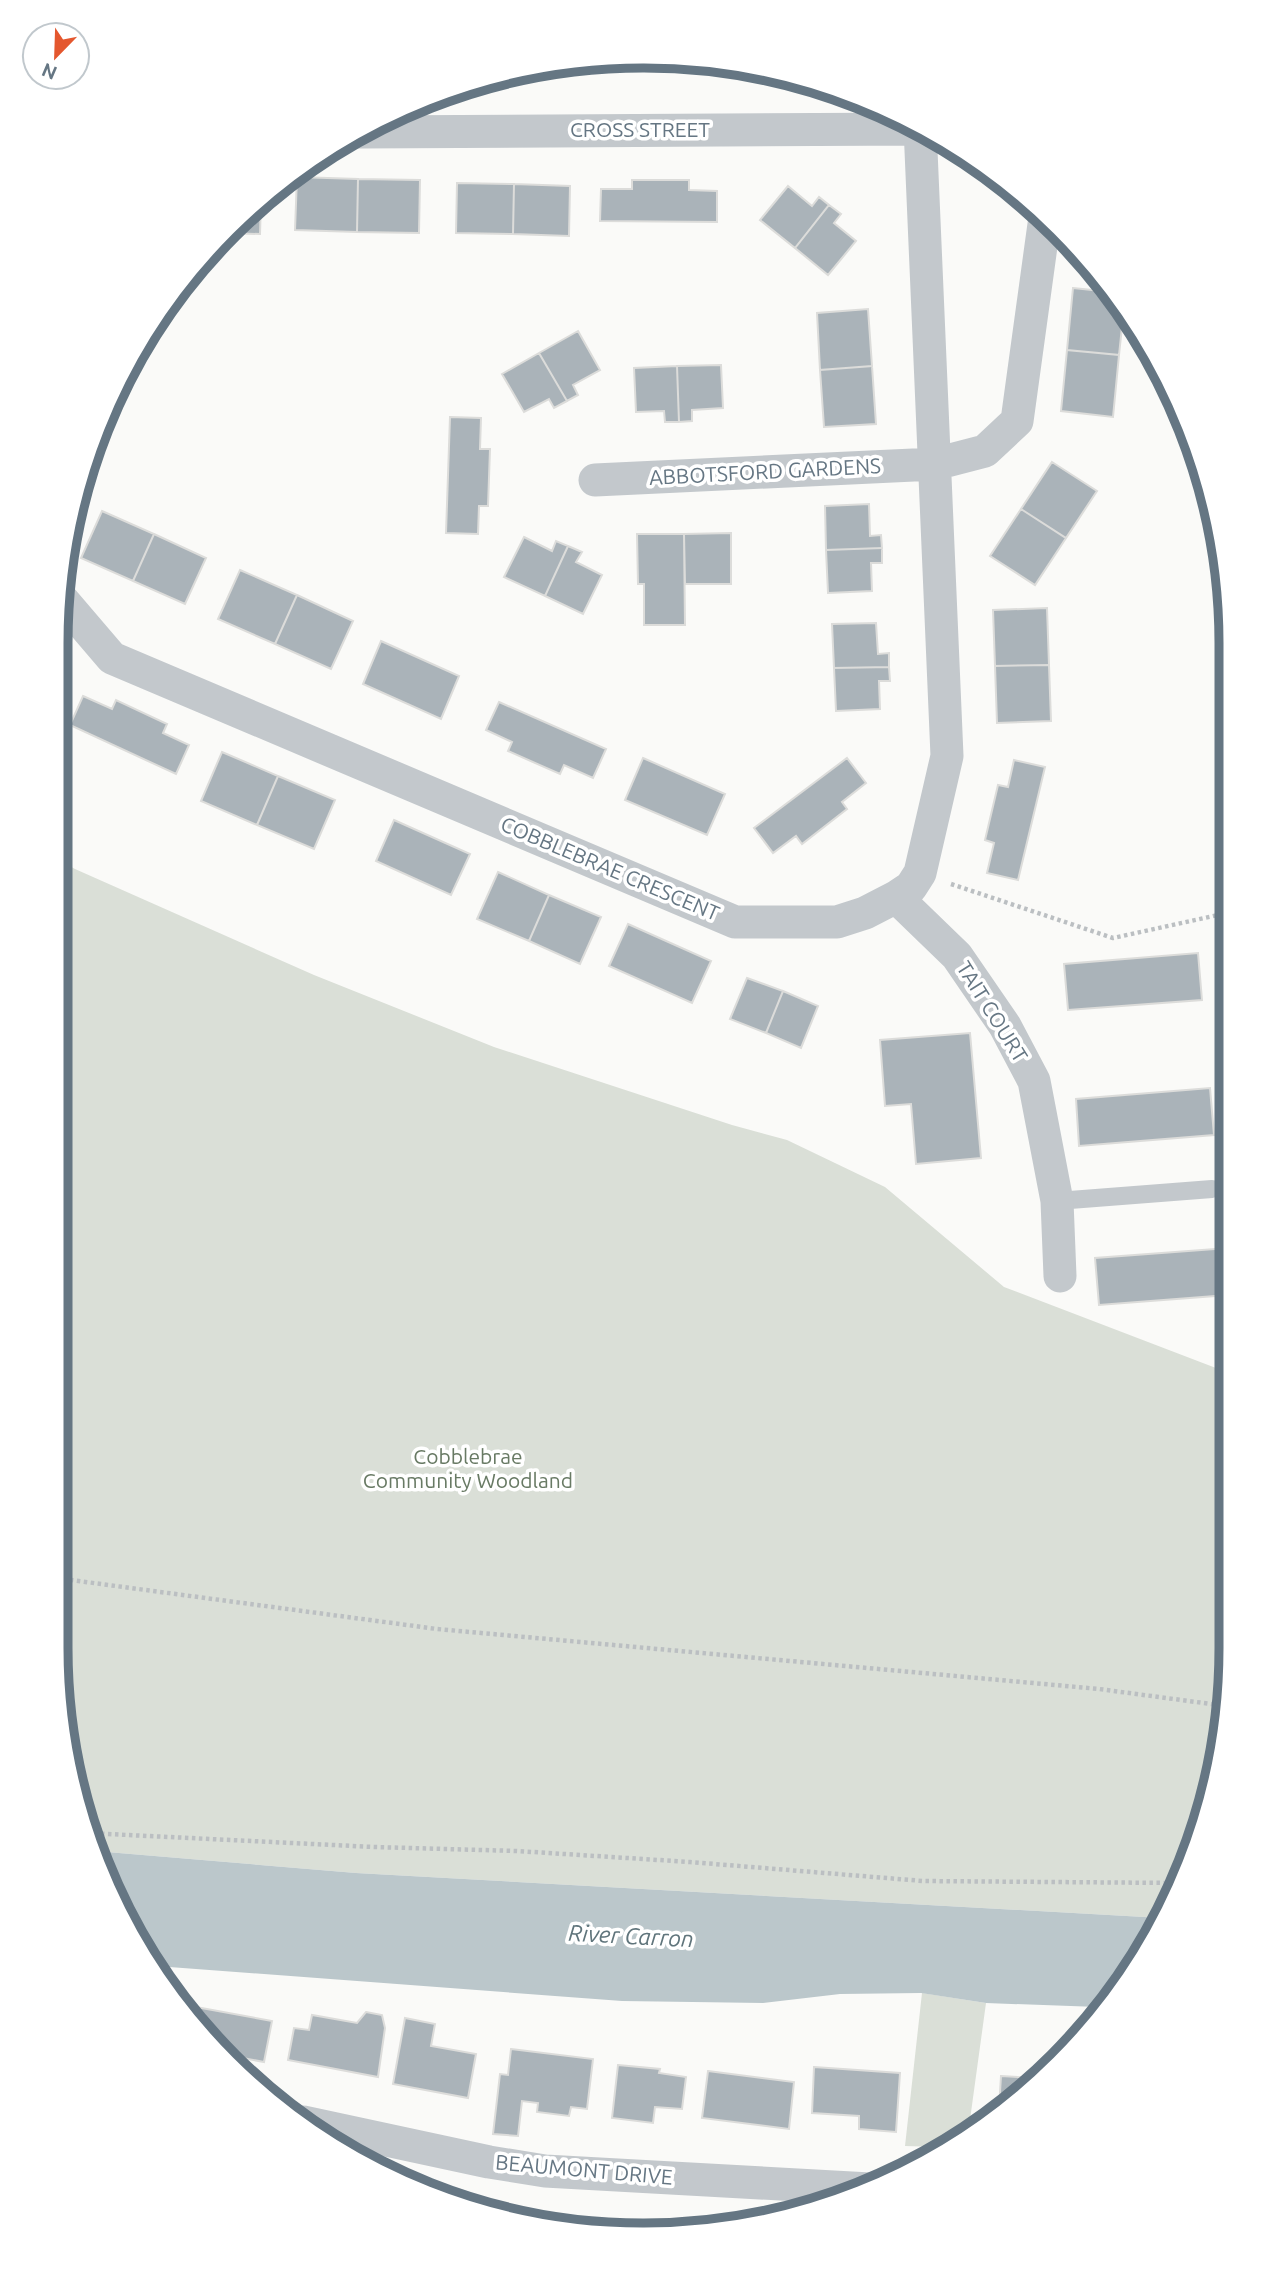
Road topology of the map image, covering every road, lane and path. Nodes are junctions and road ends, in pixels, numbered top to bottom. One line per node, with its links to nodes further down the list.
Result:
1 (898, 128): 2 (street, CROSS STREET)
2 (382, 132)
3 (922, 140): 5 (street)
4 (1043, 231): 5 (street, ABBOTSFORD GARDENS)
5 (935, 464): 6 (street, ABBOTSFORD GARDENS); 8 (street)
6 (595, 480)
7 (69, 608): 9 (street, COBBLEBRAE CRESCENT)
8 (920, 873): 9 (street, COBBLEBRAE CRESCENT); 10 (path)
9 (896, 897): 12 (street, TAIT COURT)
10 (1219, 915)
11 (1212, 1189): 12 (lane)
12 (1057, 1201): 13 (street, TAIT COURT)
13 (1060, 1276)
14 (68, 1580): 15 (path)
15 (1216, 1705)
16 (100, 1834): 17 (path)
17 (1168, 1882)
18 (325, 2127): 19 (street, BEAUMONT DRIVE)
19 (841, 2187)

